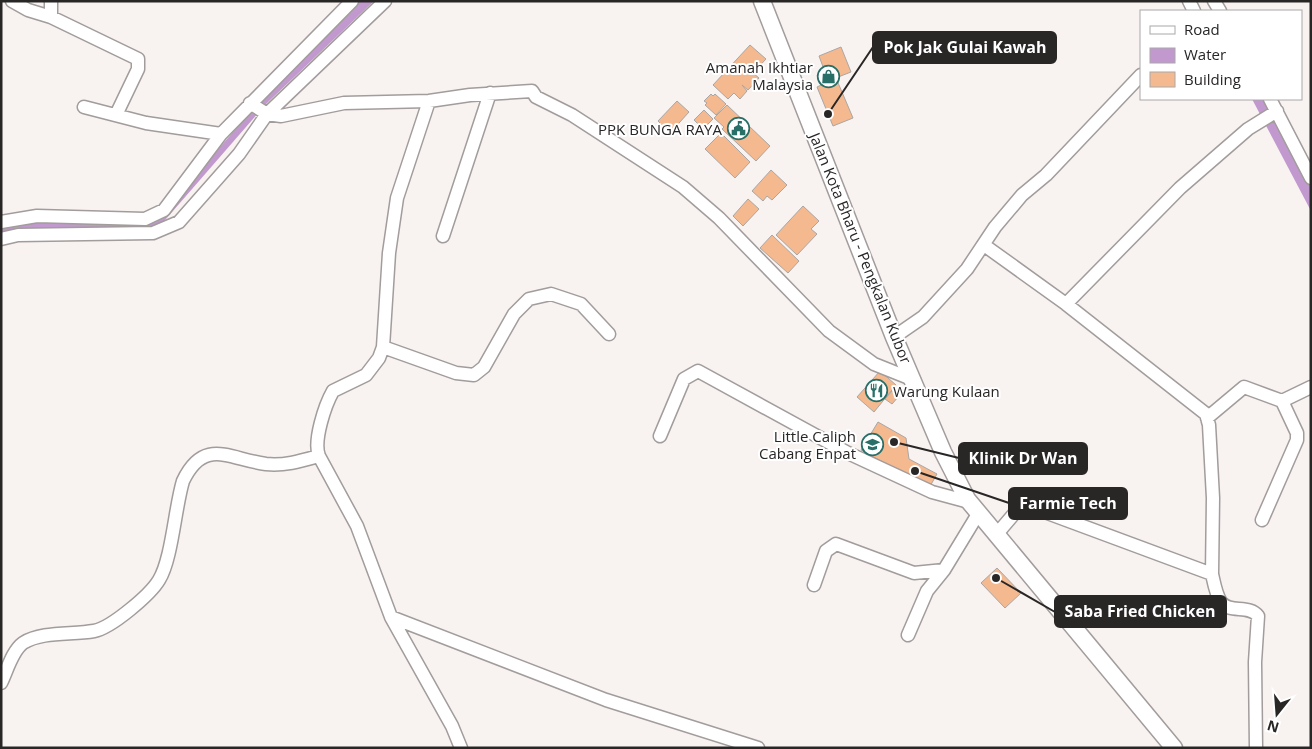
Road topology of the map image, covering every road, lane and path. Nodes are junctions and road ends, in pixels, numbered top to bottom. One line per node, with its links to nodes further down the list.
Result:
1 (12, 1): 6 (street)
2 (51, 1): 6 (street)
3 (352, 1): 12 (street)
4 (385, 1): 12 (street)
5 (762, 1): 23 (main road, Jalan Kota Bharu - Pengkalan Kubor)
6 (51, 17): 14 (street)
7 (1140, 76): 20 (street)
8 (490, 94): 10 (street); 18 (street); 25 (street)
9 (1270, 100): 13 (street)
10 (429, 101): 12 (street); 24 (street)
11 (84, 107): 14 (street)
12 (258, 108): 15 (street); 19 (street)
13 (1271, 114): 16 (street); 21 (street)
14 (116, 115): 15 (street)
15 (221, 134): 17 (street)
16 (1311, 178)
17 (1, 222)
18 (443, 236)
19 (1, 239)
20 (984, 245): 21 (street); 23 (street)
21 (1066, 304): 28 (street)
22 (609, 334): 24 (street)
23 (894, 337): 25 (main road, Jalan Kota Bharu - Pengkalan Kubor)
24 (383, 347): 30 (street)
25 (914, 380): 31 (main road, Jalan Kota Bharu - Pengkalan Kubor)
26 (1311, 387): 27 (street)
27 (1282, 401): 28 (street); 32 (street)
28 (1207, 418): 35 (street)
29 (660, 436): 31 (street)
30 (319, 456): 37 (street); 39 (street)
31 (973, 508): 33 (main road, Jalan Kota Bharu - Pengkalan Kubor); 34 (street)
32 (1262, 520)
33 (996, 535): 35 (street); 42 (main road, Jalan Kota Bharu - Pengkalan Kubor)
34 (944, 570): 36 (street); 38 (street)
35 (1212, 574): 43 (street)
36 (814, 584)
37 (391, 617): 40 (street); 41 (street)
38 (908, 635)
39 (1, 683)
40 (461, 748)
41 (758, 748)
42 (1174, 748)
43 (1256, 748)

